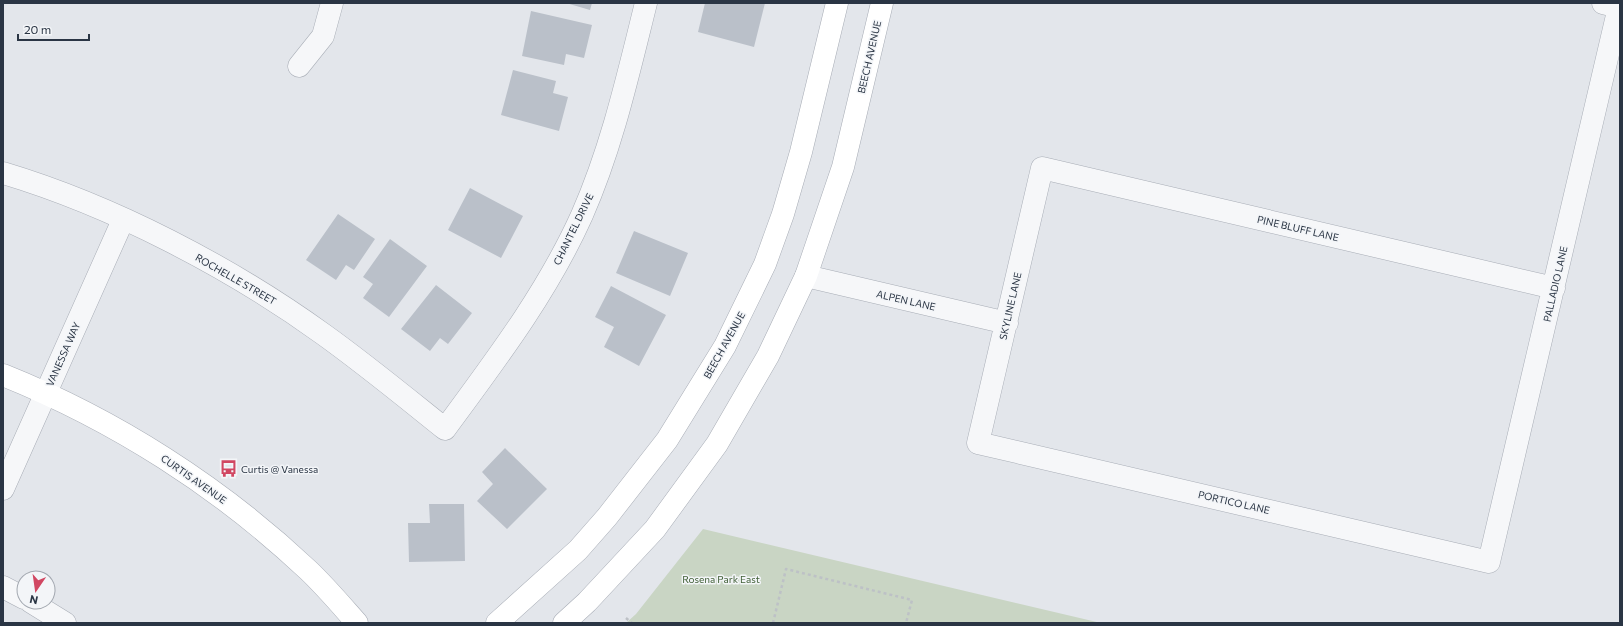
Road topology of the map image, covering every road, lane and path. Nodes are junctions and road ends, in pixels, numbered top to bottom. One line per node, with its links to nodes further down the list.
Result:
1 (332, 3): 6 (street)
2 (646, 3): 15 (street, CHANTEL DRIVE)
3 (837, 3): 25 (main road, BEECH AVENUE)
4 (882, 3): 10 (main road, BEECH AVENUE)
5 (1611, 5): 11 (street, PALLADIO LANE)
6 (299, 66)
7 (1042, 168): 11 (street, PINE BLUFF LANE); 12 (street, SKYLINE LANE)
8 (3, 173): 9 (street, ROCHELLE STREET)
9 (123, 220): 14 (street, VANESSA WAY); 15 (street, ROCHELLE STREET)
10 (806, 276): 12 (street, ALPEN LANE); 26 (main road, BEECH AVENUE)
11 (1554, 288): 18 (street, PALLADIO LANE)
12 (1006, 323): 16 (street, SKYLINE LANE)
13 (3, 375): 14 (main road, CURTIS AVENUE)
14 (46, 393): 17 (street, VANESSA WAY); 24 (main road, CURTIS AVENUE)
15 (445, 429)
16 (978, 443): 18 (street, PORTICO LANE)
17 (3, 489)
18 (1489, 562)
19 (3, 587): 20 (street)
20 (16, 594)
21 (44, 610): 23 (street)
22 (626, 618): 27 (path)
23 (64, 623)
24 (357, 623)
25 (497, 623)
26 (564, 623)
27 (632, 623)
28 (773, 623): 29 (path)
29 (906, 623)

